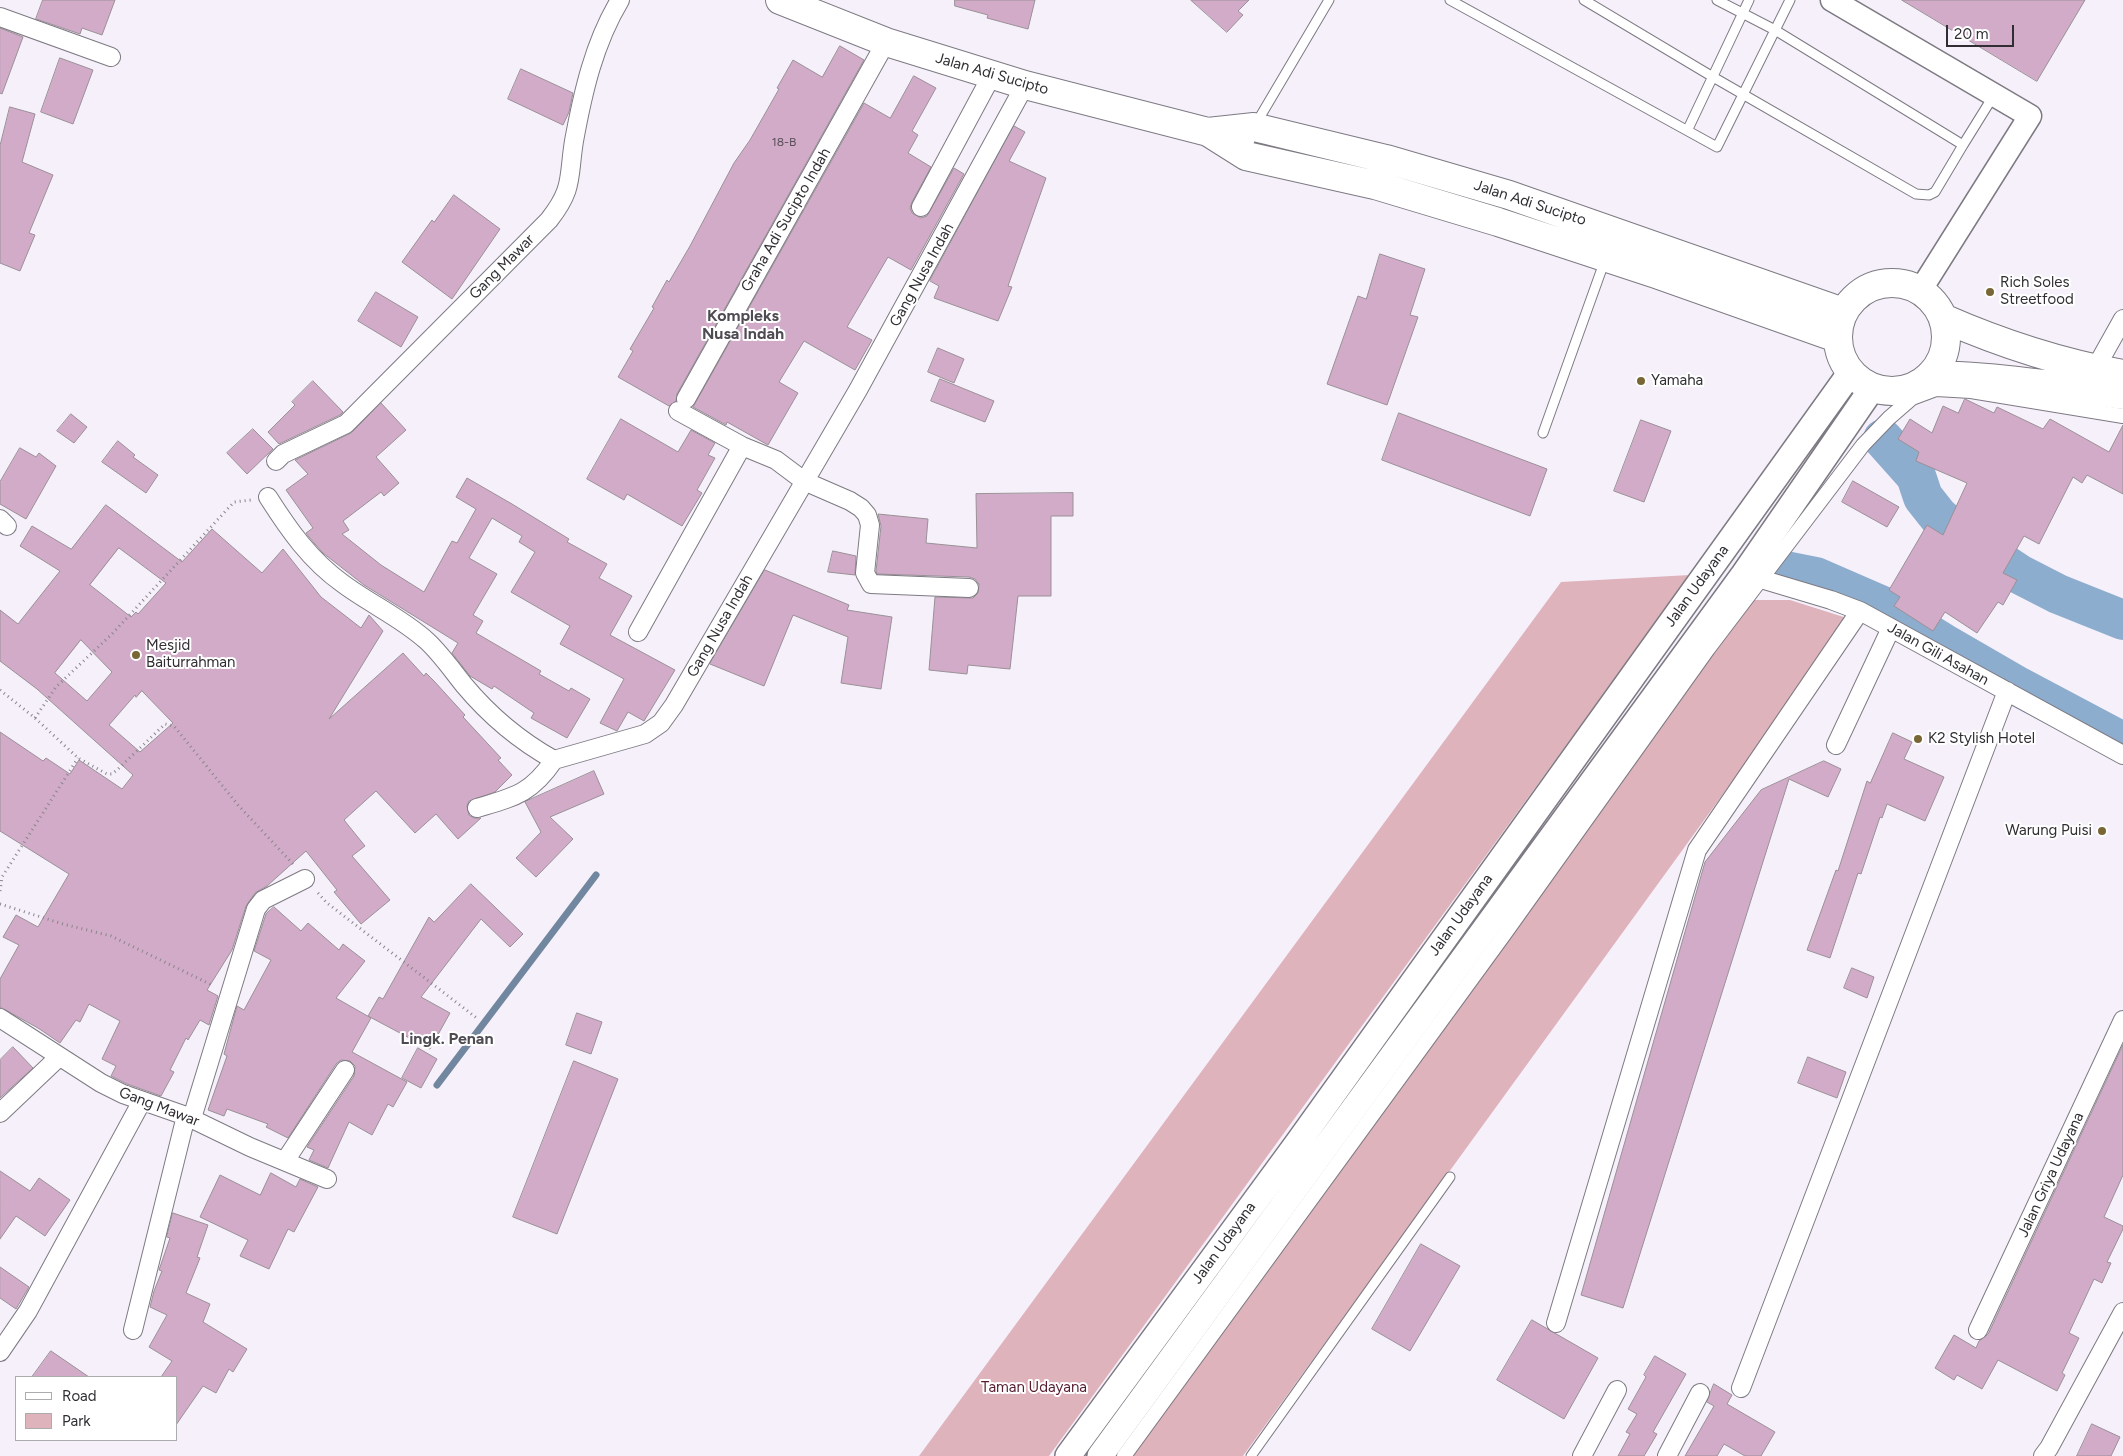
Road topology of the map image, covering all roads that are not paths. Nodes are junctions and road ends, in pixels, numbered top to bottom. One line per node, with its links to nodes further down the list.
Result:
1 (620, 0): 41 (street, Gang Mawar)
2 (780, 0): 13 (highway, Jalan Adi Sucipto)
3 (1329, 0): 20 (lane)
4 (1450, 0): 21 (lane)
5 (1584, 0): 16 (lane)
6 (1717, 0): 10 (lane)
7 (1749, 0): 10 (lane)
8 (1790, 0): 12 (lane)
9 (1832, 0): 19 (street)
10 (1742, 14): 12 (lane); 16 (lane)
11 (0, 17): 14 (street)
12 (1775, 30): 18 (lane); 23 (lane)
13 (883, 47): 15 (highway, Jalan Adi Sucipto); 40 (street, Graha Adi Sucipto Indah)
14 (111, 57)
15 (992, 75): 17 (highway, Jalan Adi Sucipto); 25 (street)
16 (1713, 77): 18 (lane); 21 (lane)
17 (1025, 85): 22 (highway, Jalan Adi Sucipto); 42 (street, Gang Nusa Indah)
18 (1743, 94): 21 (lane); 23 (lane)
19 (1994, 94): 23 (lane); 27 (street)
20 (1254, 127): 22 (highway, Jalan Adi Sucipto); 24 (lane); 28 (highway, Jalan Adi Sucipto)
21 (1688, 129)
22 (1208, 132): 24 (highway, Jalan Adi Sucipto)
23 (1963, 145)
24 (1246, 156): 26 (highway, Jalan Adi Sucipto)
25 (921, 207)
26 (1606, 258): 31 (highway, Jalan Adi Sucipto); 39 (lane)
27 (1920, 291): 28 (highway); 29 (highway)
28 (1844, 312): 31 (highway)
29 (1943, 318): 32 (highway); 35 (highway)
30 (2123, 319): 32 (street)
31 (1838, 338): 33 (highway)
32 (2095, 369): 34 (highway)
33 (1851, 372): 36 (highway); 73 (main road, Jalan Udayana)
34 (2123, 374)
35 (1930, 376): 36 (highway); 37 (highway)
36 (1873, 387): 44 (main road, Jalan Udayana)
37 (2123, 395)
38 (2123, 416): 44 (street)
39 (1543, 432)
40 (742, 446): 42 (street); 48 (street)
41 (276, 461)
42 (804, 481): 45 (street); 52 (street, Gang Nusa Indah)
43 (268, 497): 52 (street)
44 (1754, 577): 46 (street, Jalan Gili Asahan); 74 (main road, Jalan Udayana); 77 (street)
45 (969, 588)
46 (1860, 611): 47 (street, Jalan Gili Asahan); 66 (street)
47 (1891, 628): 49 (street, Jalan Gili Asahan); 50 (street)
48 (638, 632)
49 (2007, 692): 51 (street, Jalan Gili Asahan); 70 (street)
50 (1836, 745)
51 (2123, 755)
52 (554, 760): 53 (street)
53 (477, 808)
54 (305, 879): 61 (street)
55 (0, 1018): 57 (street, Gang Mawar)
56 (2123, 1020): 68 (street, Jalan Griya Udayana)
57 (59, 1057): 59 (street, Gang Mawar); 60 (street)
58 (345, 1070): 62 (street)
59 (142, 1101): 61 (street, Gang Mawar); 69 (street)
60 (0, 1113)
61 (189, 1117): 62 (street, Gang Mawar); 67 (street)
62 (285, 1161): 64 (street, Gang Mawar)
63 (1450, 1177): 78 (lane)
64 (327, 1179)
65 (2123, 1312): 81 (street)
66 (1556, 1323)
67 (133, 1330)
68 (1978, 1330)
69 (0, 1352)
70 (1741, 1388)
71 (1617, 1390): 79 (street)
72 (1700, 1393): 80 (street)
73 (1105, 1406): 74 (main road); 75 (main road, Jalan Udayana)
74 (1126, 1421): 76 (main road, Jalan Udayana)
75 (1068, 1456)
76 (1100, 1456)
77 (1124, 1456)
78 (1251, 1456)
79 (1582, 1456)
80 (1667, 1456)
81 (2043, 1456)

